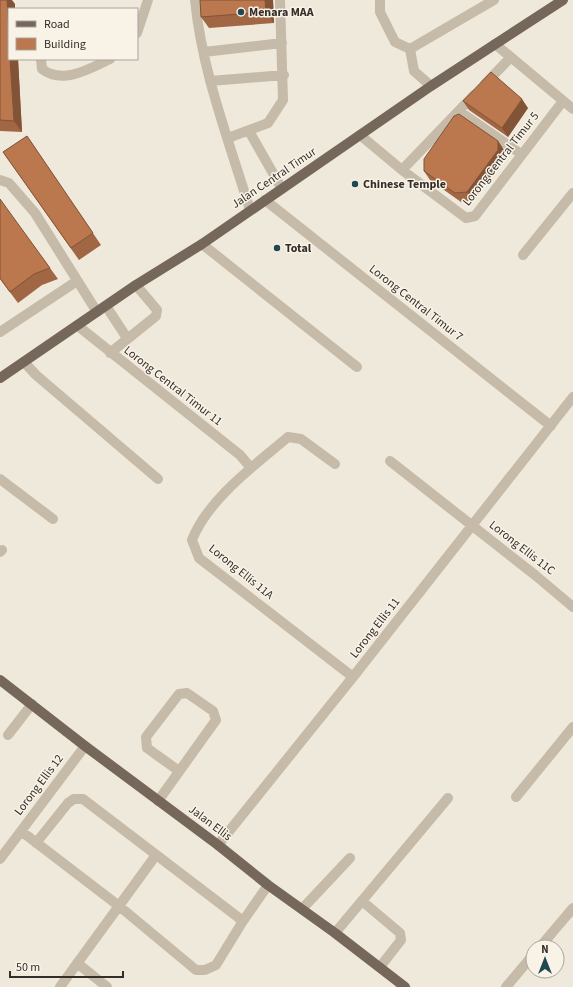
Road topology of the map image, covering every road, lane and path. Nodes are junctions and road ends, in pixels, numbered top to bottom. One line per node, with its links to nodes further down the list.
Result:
1 (148, 0): 7 (street)
2 (195, 0): 11 (street)
3 (280, 0): 8 (street)
4 (380, 0): 10 (street)
5 (494, 0): 10 (street)
6 (563, 0): 9 (main road, Jalan Central Timur)
7 (138, 30)
8 (282, 43): 11 (street); 15 (street)
9 (495, 44): 12 (street); 17 (main road, Jalan Central Timur)
10 (410, 49): 17 (street)
11 (204, 52): 16 (street)
12 (511, 57): 18 (street); 20 (street)
13 (41, 60): 14 (street)
14 (108, 60)
15 (284, 75): 16 (street); 21 (street)
16 (210, 81): 23 (street)
17 (431, 86): 22 (main road, Jalan Central Timur)
18 (563, 101): 19 (street); 24 (street, Lorong Central Timur 5)
19 (573, 109)
20 (459, 111): 24 (street); 25 (street)
21 (249, 131): 23 (street); 27 (street)
22 (360, 135): 25 (street, Lorong Central Timur 5); 27 (main road, Jalan Central Timur)
23 (228, 138): 30 (street)
24 (521, 154): 25 (street, Lorong Central Timur 5)
25 (402, 170)
26 (0, 180): 33 (street)
27 (282, 189): 29 (main road, Jalan Central Timur)
28 (573, 193): 32 (street)
29 (265, 200): 30 (main road, Jalan Central Timur); 45 (street, Lorong Central Timur 7)
30 (250, 210): 31 (main road, Jalan Central Timur)
31 (202, 244): 34 (main road, Jalan Central Timur); 42 (street)
32 (523, 255)
33 (77, 281): 36 (street); 38 (street)
34 (136, 285): 35 (main road, Jalan Central Timur); 39 (street)
35 (106, 306): 36 (main road, Jalan Central Timur); 39 (street)
36 (97, 312): 37 (main road, Jalan Central Timur)
37 (78, 326): 40 (street, Lorong Central Timur 11); 41 (main road, Jalan Central Timur)
38 (0, 332)
39 (127, 338): 40 (street)
40 (110, 353): 48 (street, Lorong Central Timur 11)
41 (24, 362): 43 (main road, Jalan Central Timur); 49 (street)
42 (357, 367)
43 (0, 378)
44 (573, 398): 45 (street, Lorong Ellis 11)
45 (551, 426): 52 (street, Lorong Ellis 11)
46 (390, 462): 52 (street, Lorong Ellis 11C)
47 (335, 464): 48 (street, Lorong Ellis 11A)
48 (251, 468): 54 (street, Lorong Ellis 11A)
49 (158, 478)
50 (0, 479): 51 (street)
51 (53, 519)
52 (472, 526): 53 (street, Lorong Ellis 11C); 54 (street, Lorong Ellis 11)
53 (573, 607)
54 (353, 677): 66 (street, Lorong Ellis 11)
55 (0, 680): 56 (main road, Jalan Ellis)
56 (32, 704): 58 (street); 59 (main road, Jalan Ellis)
57 (573, 727): 61 (street)
58 (8, 734)
59 (85, 746): 63 (main road, Jalan Ellis); 64 (street, Lorong Ellis 12)
60 (179, 771): 60 (street); 63 (street)
61 (516, 796)
62 (448, 798): 71 (street)
63 (158, 801): 66 (main road, Jalan Ellis)
64 (21, 831): 65 (street); 69 (street, Lorong Ellis 12)
65 (36, 843): 67 (street); 72 (street)
66 (218, 845): 70 (main road, Jalan Ellis)
67 (156, 855): 72 (street); 75 (street)
68 (350, 858): 74 (street)
69 (0, 859)
70 (268, 885): 74 (main road, Jalan Ellis); 75 (street)
71 (362, 901): 76 (street); 80 (street)
72 (119, 906): 75 (street); 78 (street)
73 (573, 908): 77 (street)
74 (302, 909): 76 (main road, Jalan Ellis)
75 (243, 921)
76 (335, 933): 80 (main road, Jalan Ellis)
77 (547, 939)
78 (77, 963): 81 (street); 82 (street)
79 (525, 964): 84 (street)
80 (380, 967): 83 (main road, Jalan Ellis)
81 (60, 987)
82 (107, 987)
83 (405, 987)
84 (506, 987)

